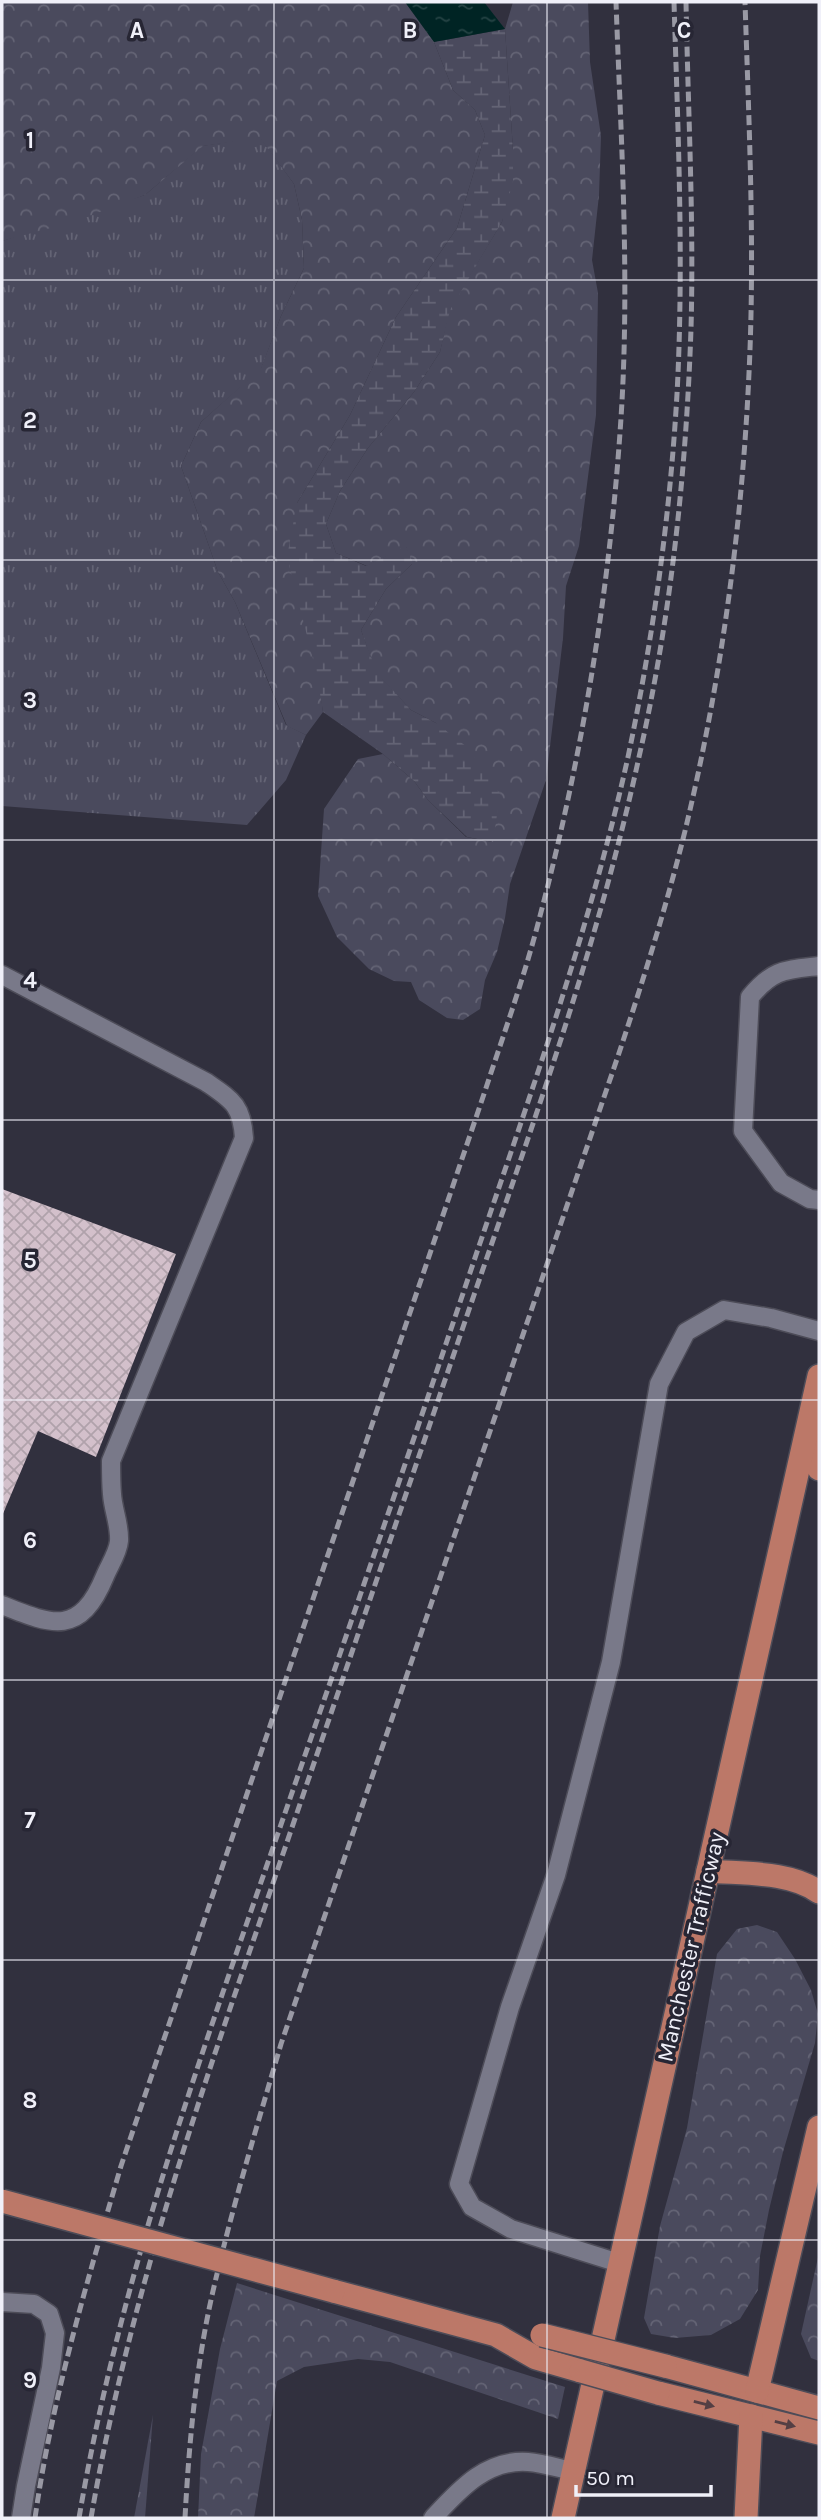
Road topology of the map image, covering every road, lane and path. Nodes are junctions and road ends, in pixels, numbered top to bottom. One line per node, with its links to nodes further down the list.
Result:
1 (819, 965): 3 (street)
2 (2, 975): 8 (street)
3 (819, 1200)
4 (819, 1331): 13 (street)
5 (819, 1376): 6 (main road, Manchester Trafficway)
6 (813, 1407): 7 (main road); 9 (main road, Manchester Trafficway)
7 (819, 1469)
8 (2, 1605)
9 (708, 1871): 10 (main road); 13 (main road, Manchester Trafficway)
10 (819, 1892)
11 (819, 2127): 16 (main road)
12 (2, 2201): 15 (main road, bridge)
13 (619, 2263): 20 (main road, Manchester Trafficway)
14 (2, 2302): 21 (street)
15 (496, 2335): 16 (main road, bridge); 18 (main road, one-way to 18, bridge)
16 (757, 2391): 17 (main road)
17 (819, 2408)
18 (751, 2416): 19 (main road, one-way to 19); 24 (main road)
19 (819, 2433)
20 (572, 2470): 22 (street); 23 (main road, Manchester Trafficway)
21 (22, 2518)
22 (433, 2518)
23 (563, 2518)
24 (746, 2518)

